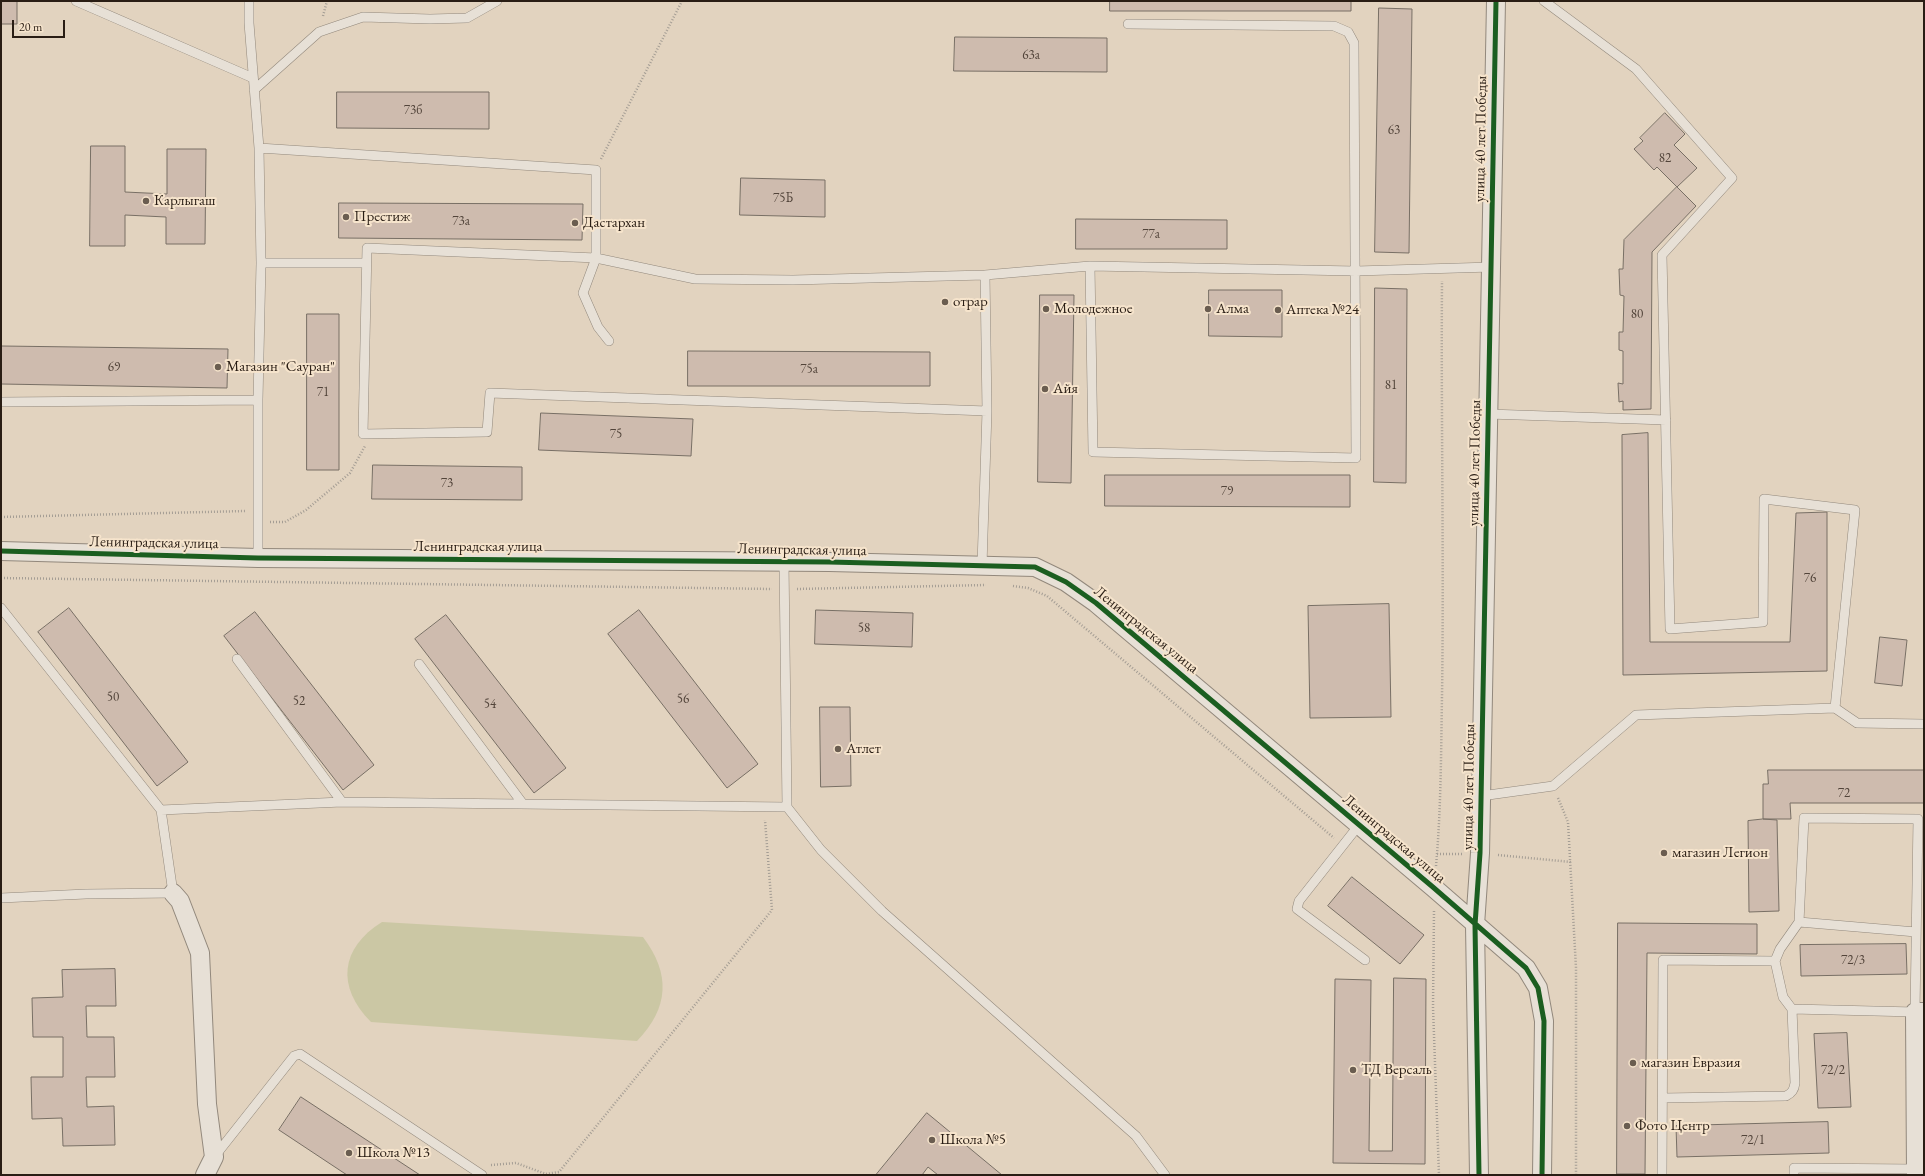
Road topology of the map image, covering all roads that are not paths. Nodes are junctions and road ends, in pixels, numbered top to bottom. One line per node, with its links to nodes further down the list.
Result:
1 (76, 1): 7 (lane)
2 (249, 1): 7 (lane)
3 (497, 1): 8 (lane)
4 (1496, 1): 14 (street, улица 40 лет Победы)
5 (1544, 1): 22 (lane)
6 (1128, 24): 15 (lane)
7 (253, 78): 8 (lane)
8 (254, 90): 9 (lane)
9 (258, 148): 10 (lane); 11 (lane)
10 (596, 258): 12 (lane); 16 (lane); 17 (lane)
11 (261, 263): 12 (lane); 18 (lane)
12 (366, 263): 20 (lane)
13 (1090, 266): 15 (lane); 15 (lane); 16 (lane)
14 (1492, 267): 15 (lane); 21 (street, улица 40 лет Победы)
15 (1356, 271)
16 (985, 275): 20 (lane)
17 (609, 341)
18 (258, 400): 19 (lane); 24 (lane)
19 (1, 402)
20 (987, 411): 26 (lane)
21 (1488, 414): 22 (lane); 32 (street, улица 40 лет Победы)
22 (1666, 420): 30 (lane)
23 (1, 551): 24 (street, Ленинградская улица)
24 (258, 558): 25 (street, Ленинградская улица)
25 (784, 562): 26 (street, Ленинградская улица); 35 (lane)
26 (982, 564): 37 (street, Ленинградская улица)
27 (1, 608): 36 (lane)
28 (237, 659): 33 (lane)
29 (419, 664): 34 (lane)
30 (1835, 708): 31 (lane); 32 (lane)
31 (1924, 724)
32 (1481, 796): 41 (street, улица 40 лет Победы)
33 (342, 802): 34 (lane); 36 (lane)
34 (523, 804): 35 (lane)
35 (787, 806): 52 (lane)
36 (161, 810): 38 (lane)
37 (1359, 824): 41 (street, Ленинградская улица); 43 (lane)
38 (173, 894): 39 (lane); 48 (street)
39 (1, 898)
40 (1799, 922): 42 (lane); 42 (lane); 44 (lane)
41 (1474, 925): 53 (street, улица 40 лет Победы); 54 (street)
42 (1916, 932): 46 (lane)
43 (1365, 960)
44 (1775, 961): 45 (lane); 47 (lane)
45 (1792, 1009): 46 (lane); 47 (lane)
46 (1920, 1012): 49 (street)
47 (1663, 1098): 55 (lane)
48 (214, 1157): 50 (street); 51 (lane)
49 (1916, 1172): 56 (lane)
50 (205, 1175)
51 (482, 1175)
52 (1164, 1175)
53 (1479, 1175)
54 (1542, 1175)
55 (1662, 1175)
56 (1794, 1175)

